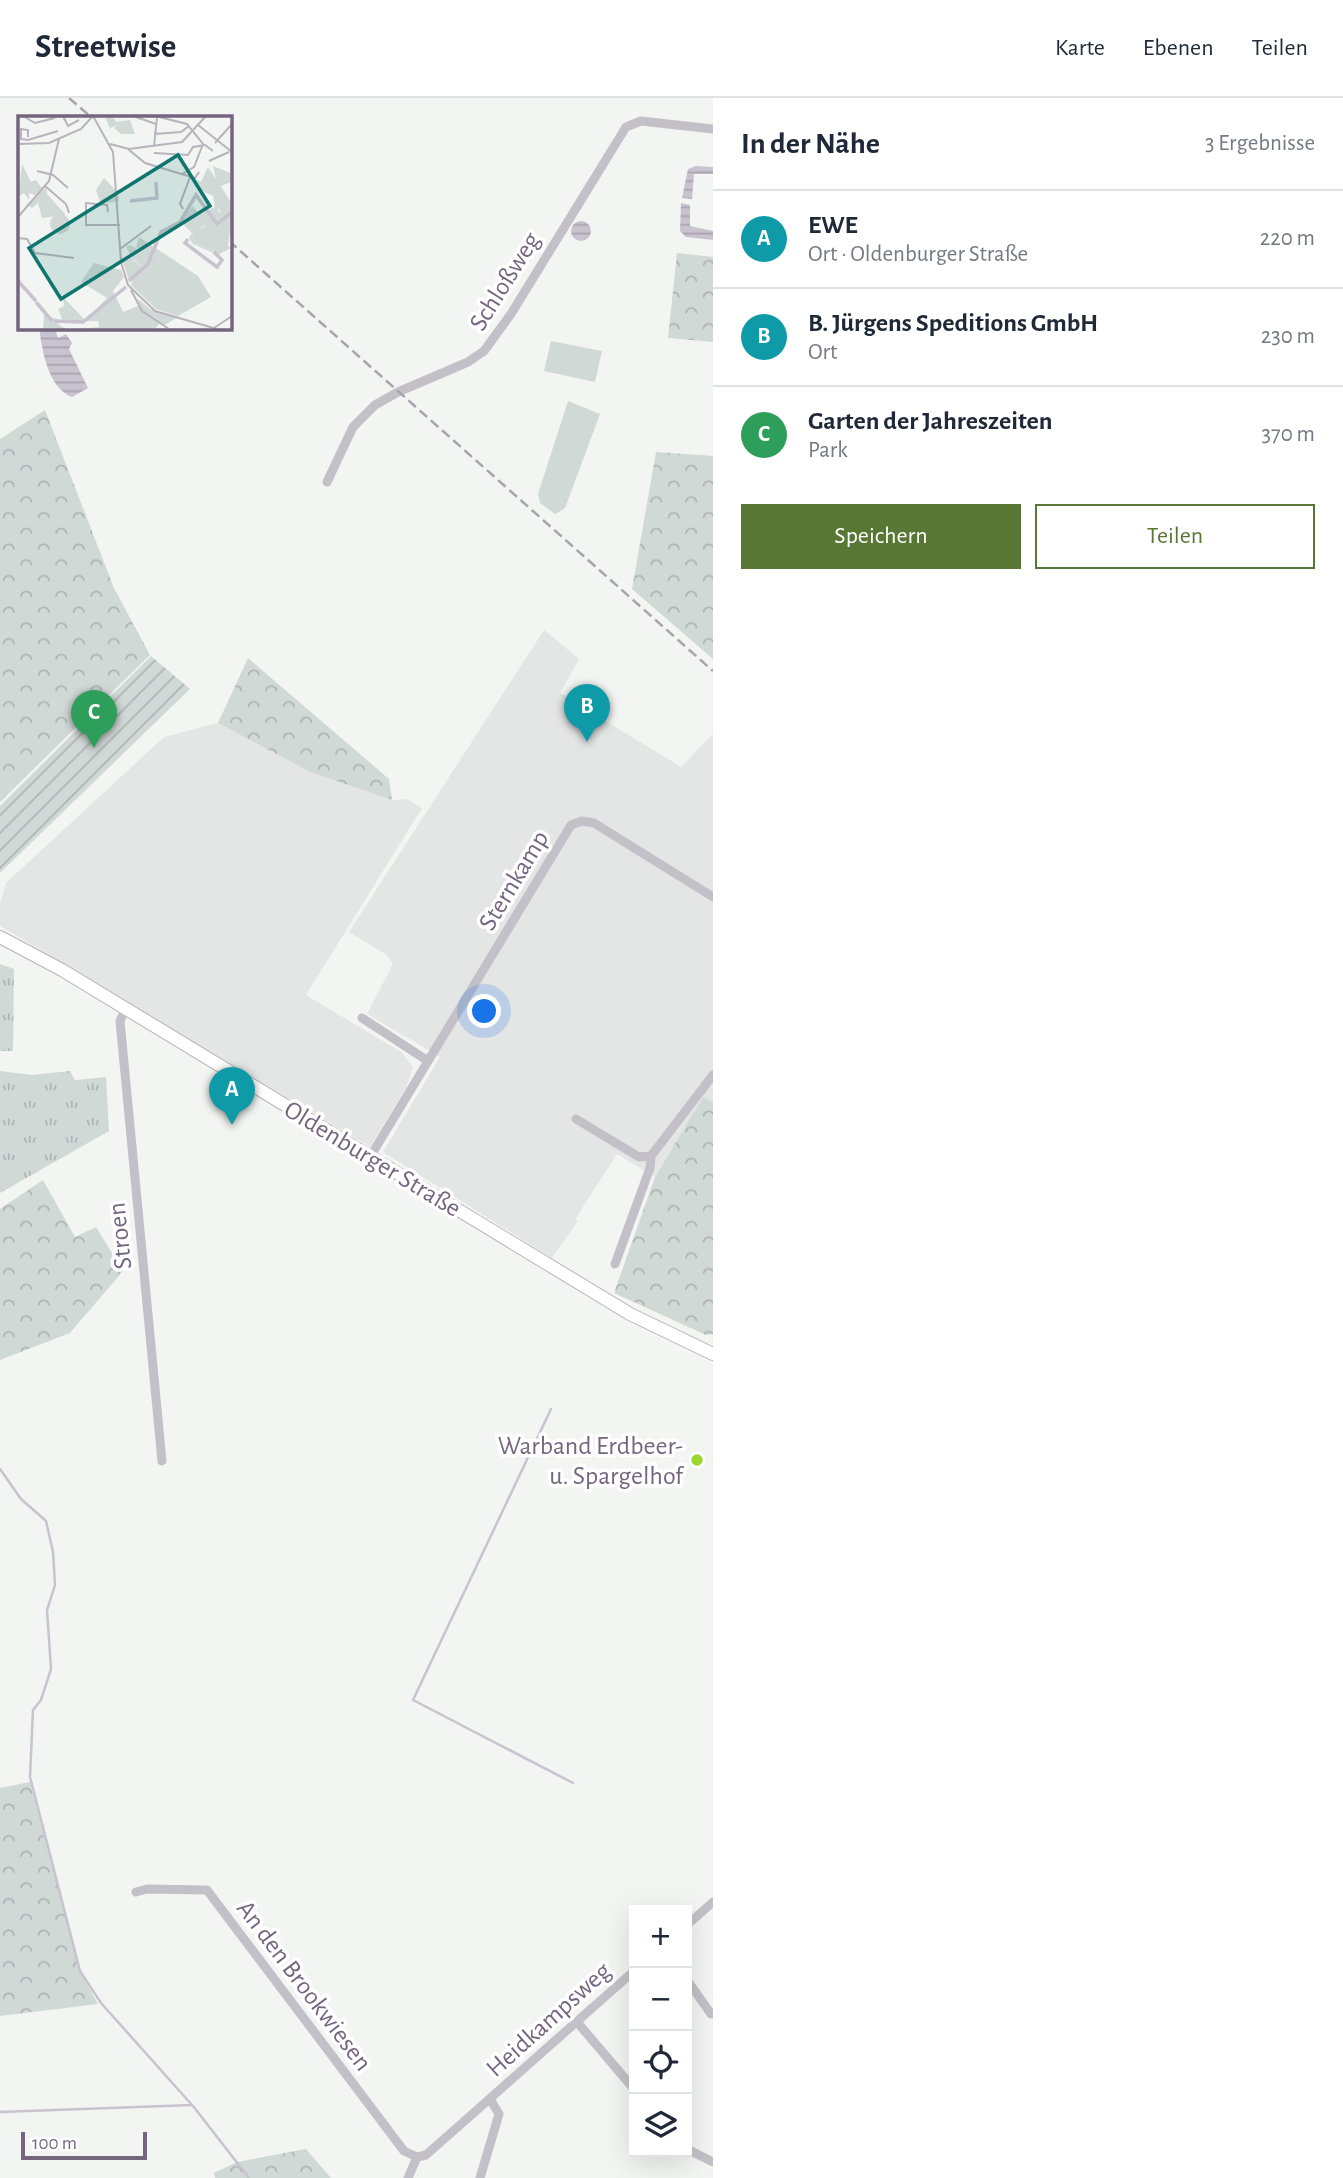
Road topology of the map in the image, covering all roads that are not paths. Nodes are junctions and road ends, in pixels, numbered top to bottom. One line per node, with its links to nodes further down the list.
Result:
1 (713, 129): 2 (street, Schloßweg)
2 (327, 482)
3 (713, 897): 7 (street, Sternkamp)
4 (0, 937): 5 (main road, Oldenburger Straße)
5 (126, 1008): 11 (main road, Oldenburger Straße); 14 (street, Stroen)
6 (362, 1018): 7 (street)
7 (428, 1061): 11 (street, Sternkamp)
8 (713, 1075): 10 (street)
9 (576, 1118): 10 (street)
10 (651, 1156): 12 (street)
11 (370, 1157): 13 (main road, Oldenburger Straße)
12 (615, 1265)
13 (713, 1354)
14 (162, 1461)
15 (136, 1892): 25 (street, An den Brookwiesen)
16 (713, 1902): 17 (street)
17 (692, 1920)
18 (629, 1975): 21 (street, Heidkampsweg)
19 (692, 1987): 20 (street)
20 (711, 2014)
21 (577, 2022): 22 (street); 23 (street, Heidkampsweg)
22 (629, 2083)
23 (490, 2099): 25 (street, Heidkampsweg); 28 (street, Heidkampsweg)
24 (692, 2152): 26 (street)
25 (417, 2157): 27 (street)
26 (713, 2162)
27 (408, 2178)
28 (480, 2178)

